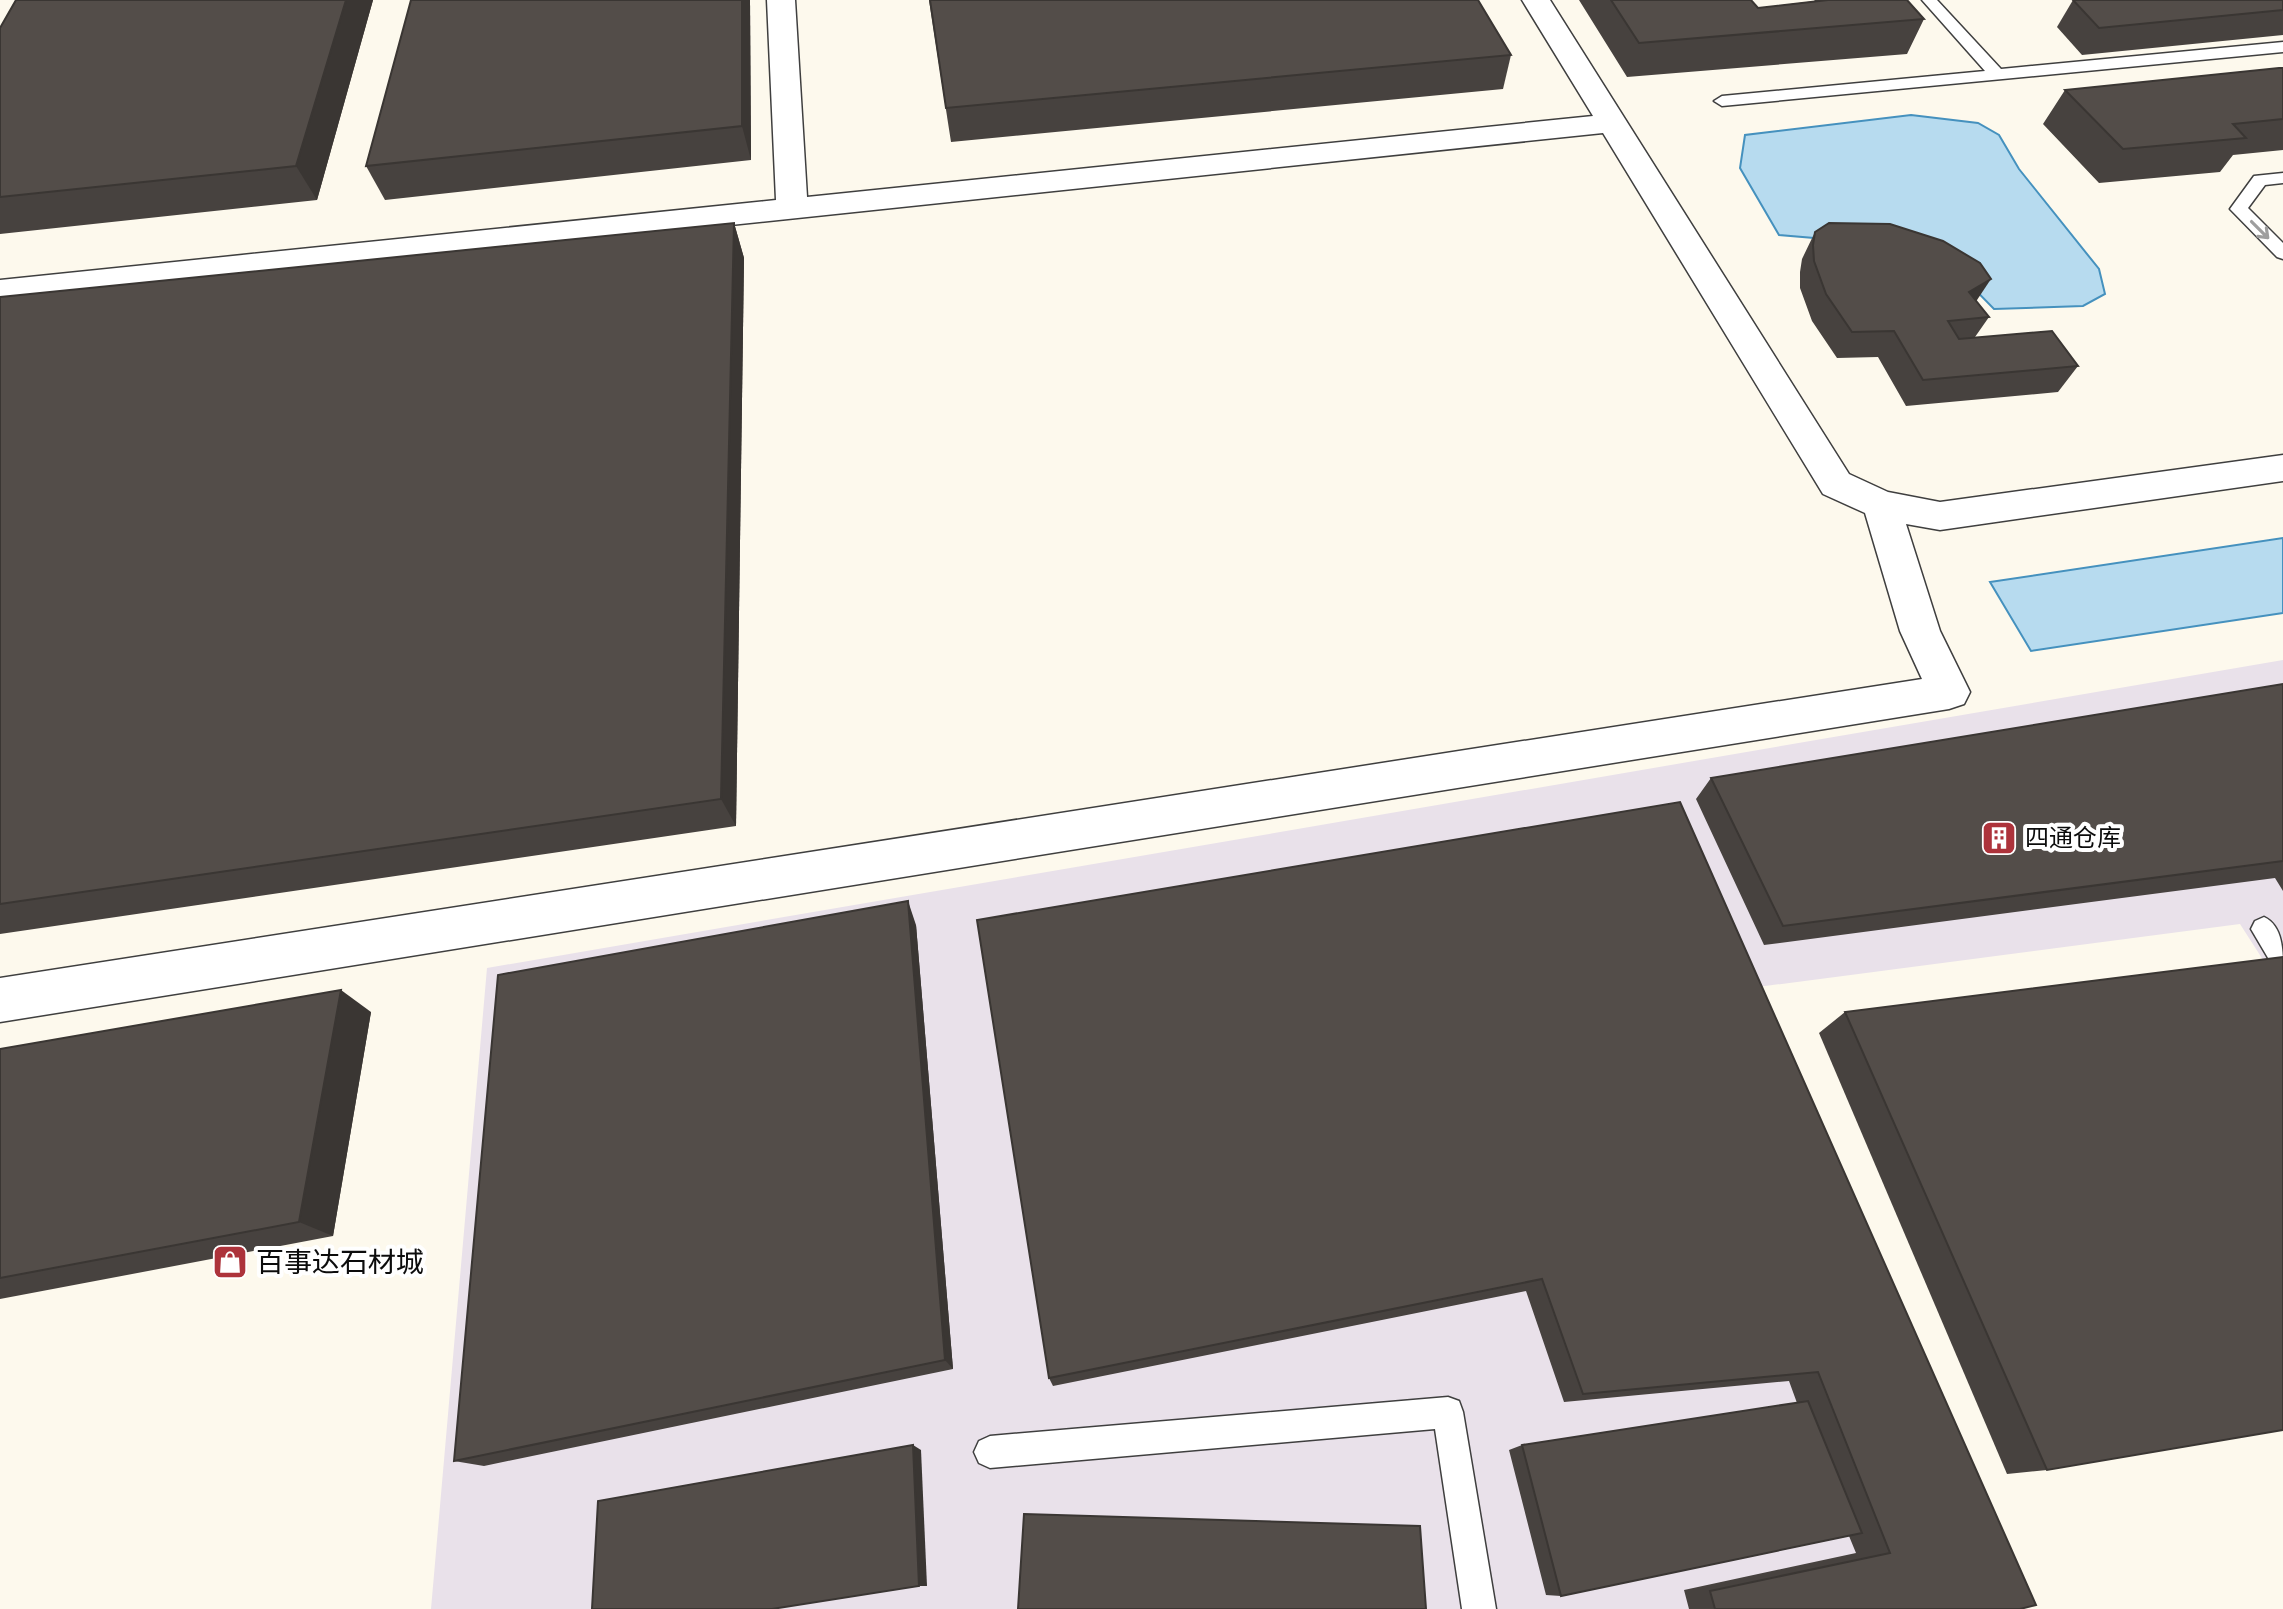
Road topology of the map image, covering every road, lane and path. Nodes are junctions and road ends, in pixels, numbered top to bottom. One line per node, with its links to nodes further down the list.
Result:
1 (781, 0): 9 (street)
2 (1536, 0): 7 (street)
3 (1929, 0): 5 (lane)
4 (2283, 47): 5 (lane)
5 (1997, 75): 6 (lane)
6 (1722, 101)
7 (1612, 123): 9 (street); 13 (street)
8 (2283, 178): 10 (lane, one-way to 10)
9 (792, 210): 11 (street)
10 (2283, 253)
11 (0, 291)
12 (2283, 468): 13 (street)
13 (1881, 505): 16 (street)
14 (2264, 929): 15 (lane)
15 (2283, 960)
16 (0, 1000)
17 (990, 1452): 18 (lane)
18 (1479, 1609)

